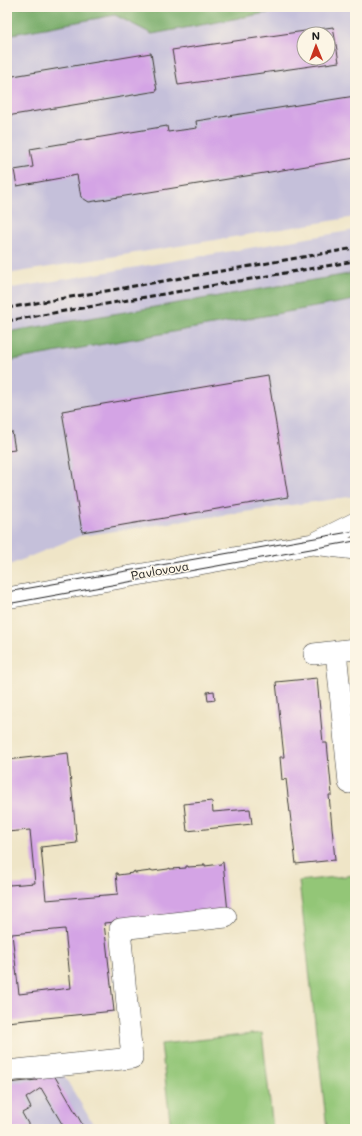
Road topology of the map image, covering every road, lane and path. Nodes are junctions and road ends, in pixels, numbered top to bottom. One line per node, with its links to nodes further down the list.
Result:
1 (355, 523): 3 (street, Pavlovova)
2 (355, 541): 3 (street)
3 (321, 545): 4 (street, Pavlovova); 5 (street, Pavlovova)
4 (355, 548)
5 (7, 598)
6 (346, 650): 7 (street); 8 (street)
7 (314, 654)
8 (349, 783)
9 (226, 917): 10 (street)
10 (7, 1071)

